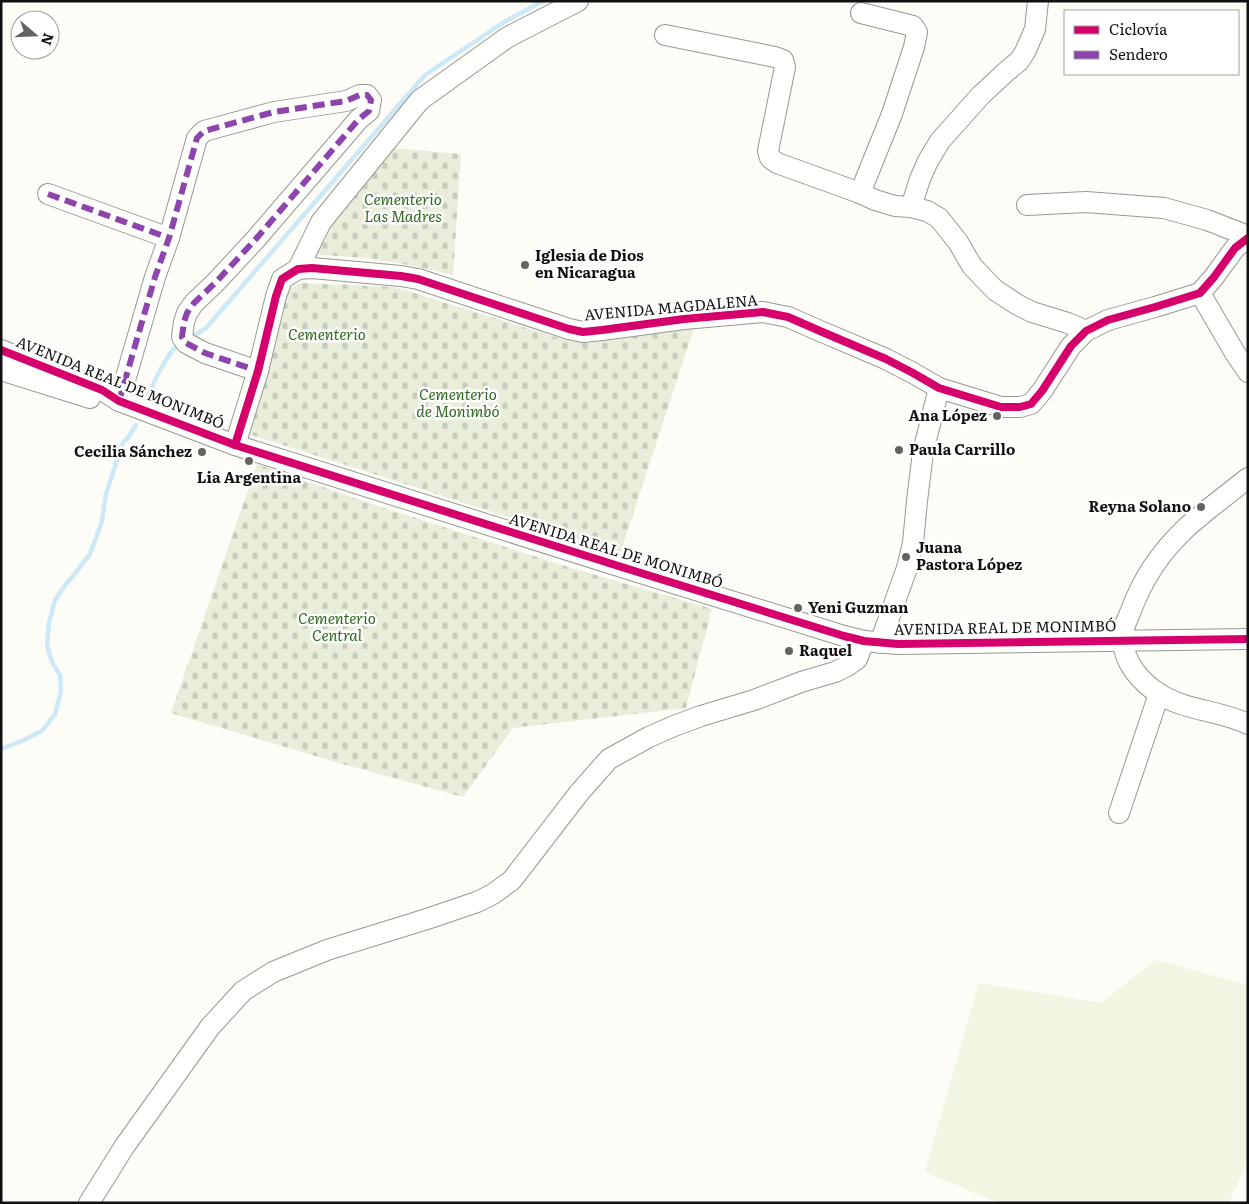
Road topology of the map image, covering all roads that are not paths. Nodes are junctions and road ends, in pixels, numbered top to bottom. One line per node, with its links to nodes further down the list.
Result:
1 (578, 1): 11 (street)
2 (1038, 1): 8 (street)
3 (861, 12): 5 (street)
4 (665, 35): 5 (street)
5 (860, 193): 8 (street)
6 (48, 194): 10 (street)
7 (1027, 205): 9 (street)
8 (911, 207): 13 (street)
9 (1248, 237): 12 (street)
10 (169, 238): 16 (street); 19 (street)
11 (298, 269): 16 (street); 18 (street, AVENIDA MAGDALENA)
12 (1200, 293): 13 (street, AVENIDA MAGDALENA); 17 (street)
13 (1086, 331): 18 (street, AVENIDA MAGDALENA)
14 (1, 350): 19 (street, AVENIDA REAL DE MONIMBÓ)
15 (1, 370): 19 (street, AVENIDA REAL DE MONIMBÓ)
16 (258, 371): 20 (street)
17 (1248, 372)
18 (939, 388): 24 (street)
19 (119, 401): 20 (street, AVENIDA REAL DE MONIMBÓ)
20 (235, 445): 24 (street, AVENIDA REAL DE MONIMBÓ)
21 (1248, 478): 23 (street)
22 (1248, 639): 23 (street, AVENIDA REAL DE MONIMBÓ)
23 (1122, 640): 24 (street, AVENIDA REAL DE MONIMBÓ); 25 (street)
24 (872, 642): 28 (street)
25 (1160, 694): 26 (street); 27 (street)
26 (1248, 724)
27 (1119, 813)
28 (89, 1203)

